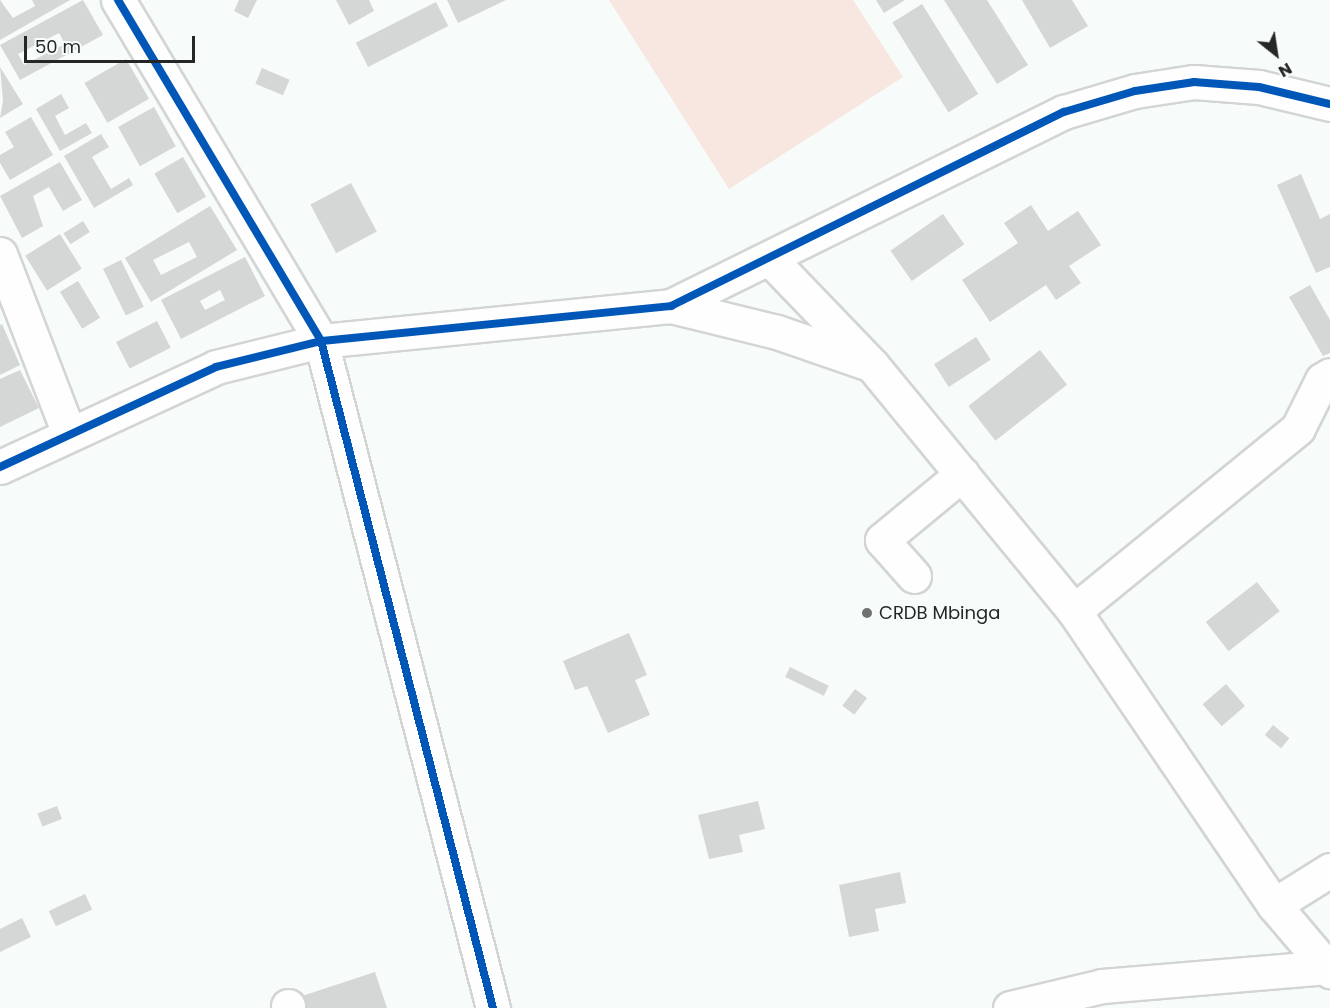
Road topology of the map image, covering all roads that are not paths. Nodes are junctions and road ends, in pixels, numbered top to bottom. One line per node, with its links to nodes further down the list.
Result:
1 (118, 0): 6 (street)
2 (1330, 104): 4 (street)
3 (0, 254): 9 (street)
4 (770, 259): 5 (street); 7 (street)
5 (671, 306): 6 (street); 7 (street)
6 (321, 340): 9 (street); 17 (street)
7 (872, 364): 11 (street)
8 (1330, 375): 13 (street)
9 (69, 434): 10 (street)
10 (0, 467)
11 (962, 474): 12 (street); 13 (street)
12 (914, 576)
13 (1074, 610): 15 (street)
14 (1330, 870): 15 (street)
15 (1274, 906): 16 (street)
16 (1328, 969): 18 (street)
17 (493, 1008)
18 (1010, 1008)

